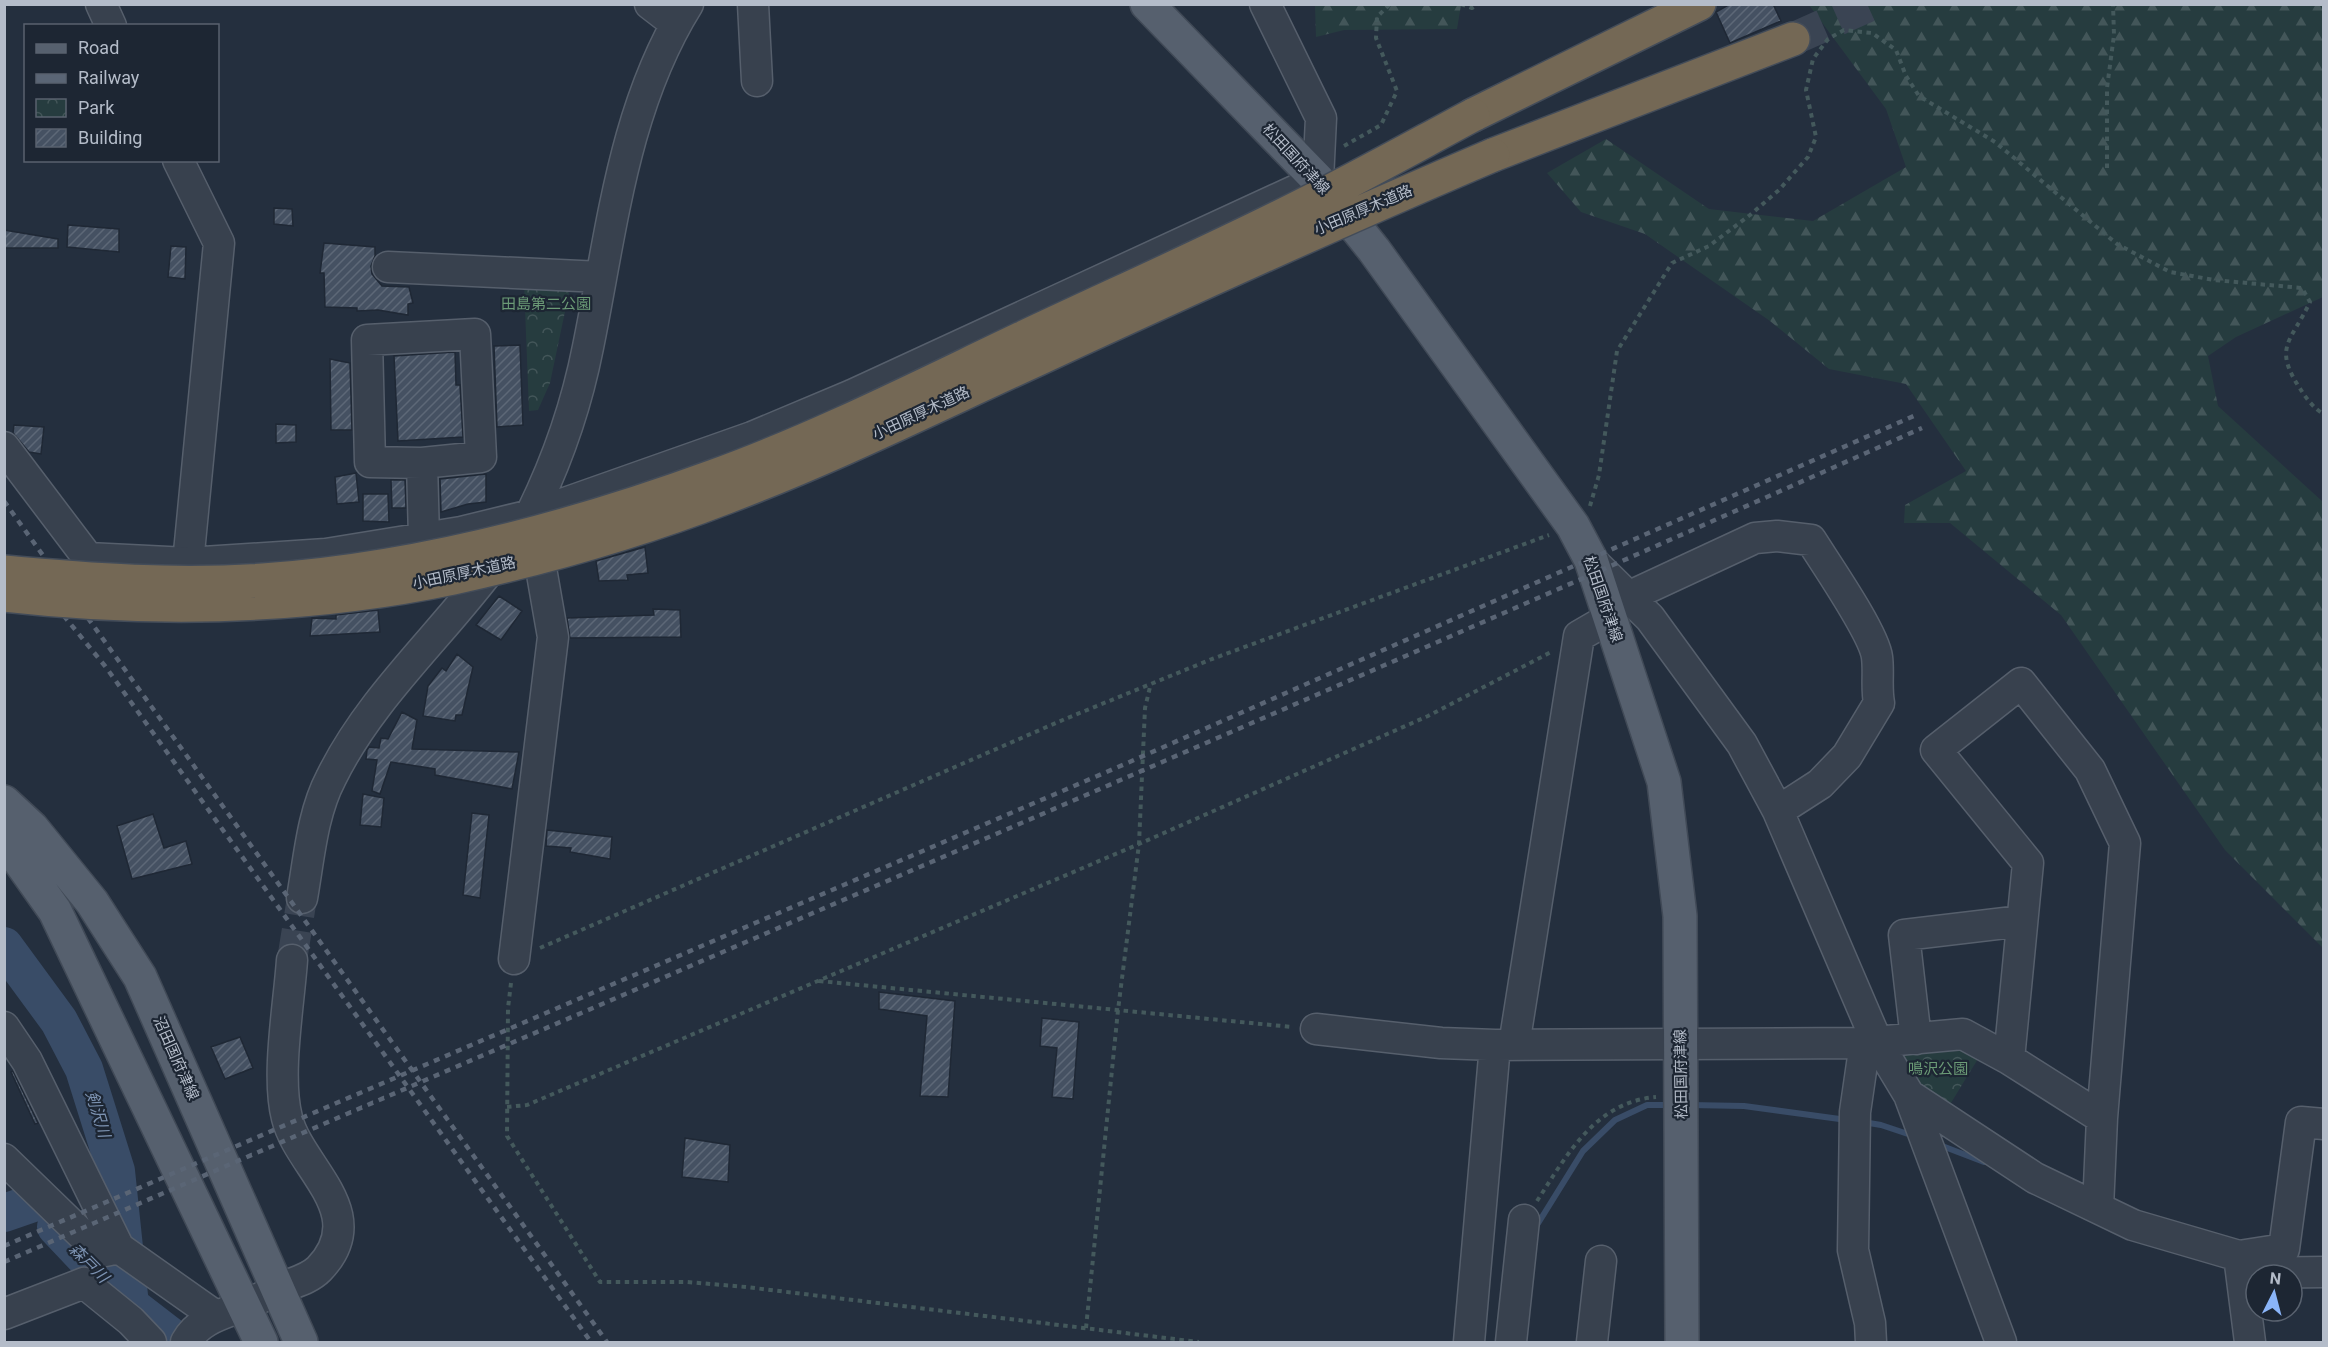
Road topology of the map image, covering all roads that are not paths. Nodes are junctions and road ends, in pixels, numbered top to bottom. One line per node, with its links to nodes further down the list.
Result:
1 (101, 4): 8 (street)
2 (650, 4): 7 (street)
3 (753, 4): 10 (street)
4 (1147, 4): 12 (main road, 松田国府津線)
5 (1265, 4): 12 (street)
6 (1699, 4): 20 (highway, 小田原厚木道路, bridge)
7 (682, 14): 14 (street)
8 (110, 24)
9 (1793, 39): 21 (highway, 小田原厚木道路, bridge)
10 (757, 81)
11 (179, 162): 19 (street)
12 (1318, 180): 17 (street); 22 (main road, 松田国府津線)
13 (388, 267): 14 (street)
14 (601, 277): 17 (street)
15 (4, 447): 19 (street)
16 (422, 463): 16 (street); 18 (street)
17 (531, 514): 18 (street); 26 (street); 28 (street)
18 (424, 538): 19 (street)
19 (188, 563)
20 (4, 572)
21 (4, 595)
22 (1619, 607): 24 (street); 24 (street); 34 (main road, 松田国府津線); 35 (street)
23 (4, 802): 47 (main road, 沼田国府津線)
24 (1778, 811): 33 (street)
25 (4, 839): 48 (main road)
26 (302, 898)
27 (2022, 921): 32 (street); 36 (street); 38 (street)
28 (514, 959)
29 (292, 960): 47 (street)
30 (4, 1027): 43 (street)
31 (1316, 1029): 35 (street)
32 (1916, 1039): 33 (street); 36 (street)
33 (1871, 1042): 34 (street); 37 (street); 59 (street)
34 (1680, 1043): 35 (street); 58 (main road, 松田国府津線)
35 (1505, 1045): 55 (street)
36 (2009, 1059): 38 (street)
37 (1909, 1095): 41 (street); 60 (street)
38 (2102, 1118): 41 (street)
39 (2324, 1124): 45 (street)
40 (9, 1172): 43 (street)
41 (2098, 1208): 45 (street)
42 (1524, 1220): 56 (street)
43 (119, 1248): 50 (street)
44 (1601, 1261): 57 (street)
45 (2241, 1264): 46 (street); 61 (street)
46 (2324, 1272)
47 (278, 1289): 48 (street); 54 (main road, 沼田国府津線)
48 (245, 1305): 50 (street); 53 (main road)
49 (4, 1314): 51 (street)
50 (214, 1315): 52 (street)
51 (151, 1342)
52 (186, 1342)
53 (261, 1342)
54 (301, 1342)
55 (1470, 1342)
56 (1511, 1342)
57 (1592, 1342)
58 (1682, 1342)
59 (1871, 1342)
60 (2001, 1342)
61 (2250, 1342)

